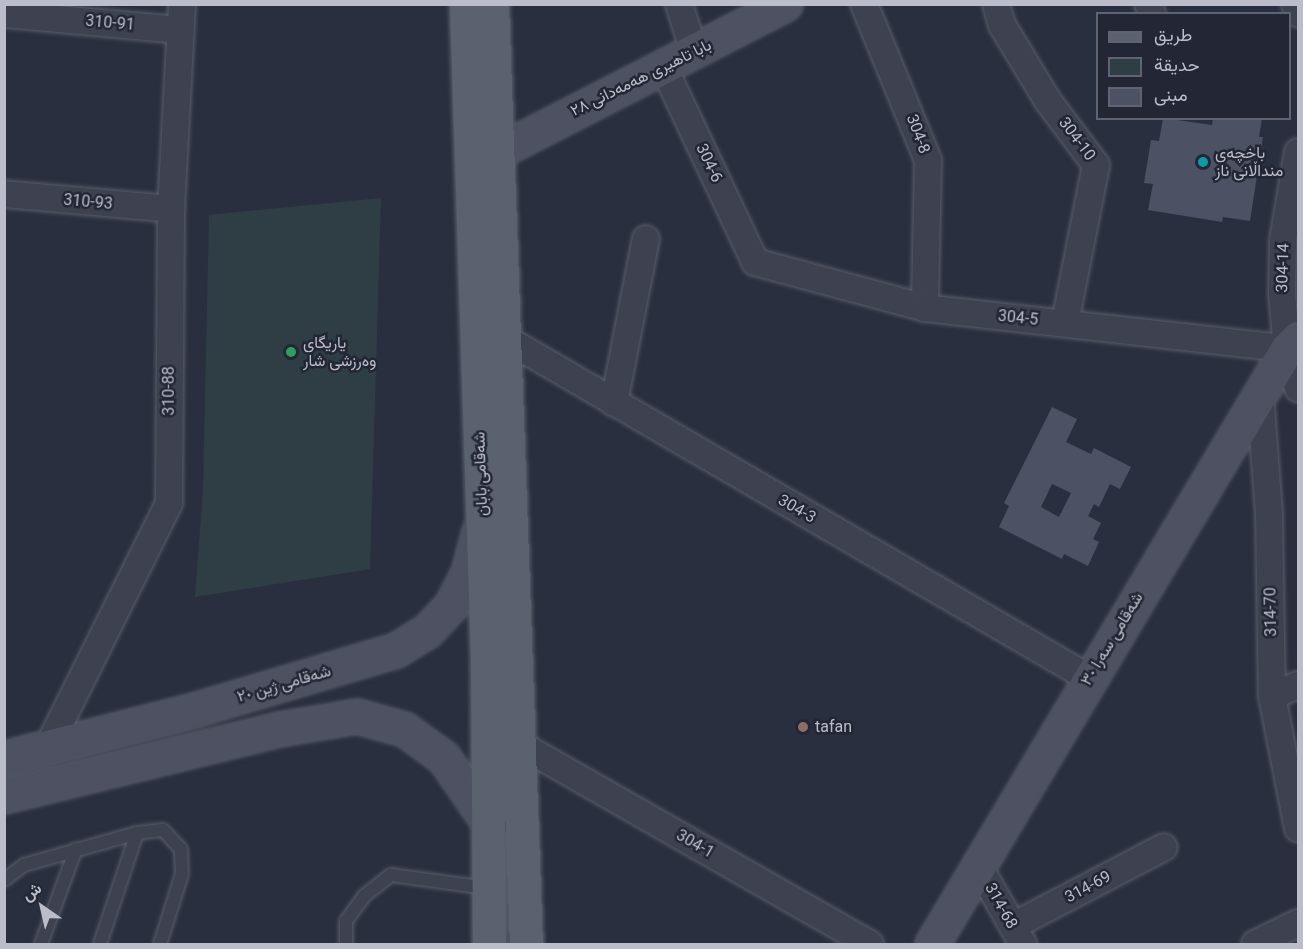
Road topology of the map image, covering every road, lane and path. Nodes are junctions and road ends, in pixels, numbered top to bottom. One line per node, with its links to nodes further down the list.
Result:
1 (182, 4): 9 (street, 310-88)
2 (466, 4): 25 (main road, شەقامی بابان)
3 (492, 4): 12 (main road)
4 (680, 4): 10 (street)
5 (785, 4): 10 (main road, بابا تاهیری هەمەدانی ٢٨)
6 (864, 4): 18 (street, 304-8)
7 (996, 4): 19 (street, 304-10)
8 (4, 14): 9 (street, 310-91)
9 (180, 30): 15 (street, 310-88)
10 (694, 52): 11 (main road, بابا تاهیری هەمەدانی ٢٨)
11 (662, 64): 12 (main road, بابا تاهیری هەمەدانی ٢٨); 17 (street, 304-6)
12 (497, 152): 20 (main road)
13 (1299, 152): 21 (street, 304-14)
14 (4, 194): 15 (street, 310-93)
15 (171, 209): 31 (street, 310-88)
16 (646, 239): 24 (street)
17 (755, 262): 18 (street, 304-5)
18 (925, 308): 19 (street, 304-5)
19 (1065, 323): 21 (street, 304-5)
20 (506, 339): 24 (street, 304-3); 30 (main road)
21 (1295, 346): 22 (street, 304-14); 23 (main road, شەقامی سەرا ٣٠)
22 (1299, 388)
23 (1260, 394): 26 (main road, شەقامی سەرا ٣٠); 28 (street, 314-70)
24 (614, 402): 26 (street, 304-3)
25 (482, 511): 29 (main road, شەقامی ژین ٢٠); 35 (main road, شەقامی بابان)
26 (1089, 678): 40 (main road, شەقامی سەرا ٣٠)
27 (1299, 685): 28 (street)
28 (1272, 696): 36 (street, 314-70)
29 (197, 709): 31 (main road, شەقامی ژین ٢٠); 32 (main road)
30 (519, 744): 50 (main road); 51 (street, 304-1)
31 (47, 749): 33 (main road, شەقامی ژین ٢٠)
32 (206, 749): 34 (main road); 35 (main road)
33 (4, 758)
34 (4, 796)
35 (490, 825): 42 (main road, شەقامی بابان)
36 (1299, 828)
37 (136, 832): 39 (lane); 46 (lane); 47 (lane)
38 (1164, 847): 44 (street, 314-69)
39 (76, 849): 41 (lane); 45 (lane)
40 (979, 867): 44 (street, 314-68); 52 (main road, شەقامی سەرا ٣٠)
41 (4, 880)
42 (490, 889): 48 (lane); 49 (main road, شەقامی بابان)
43 (1299, 923): 53 (street)
44 (1018, 935)
45 (41, 945)
46 (100, 945)
47 (160, 945)
48 (346, 945)
49 (489, 945)
50 (526, 945)
51 (870, 945)
52 (932, 945)
53 (1255, 945)

